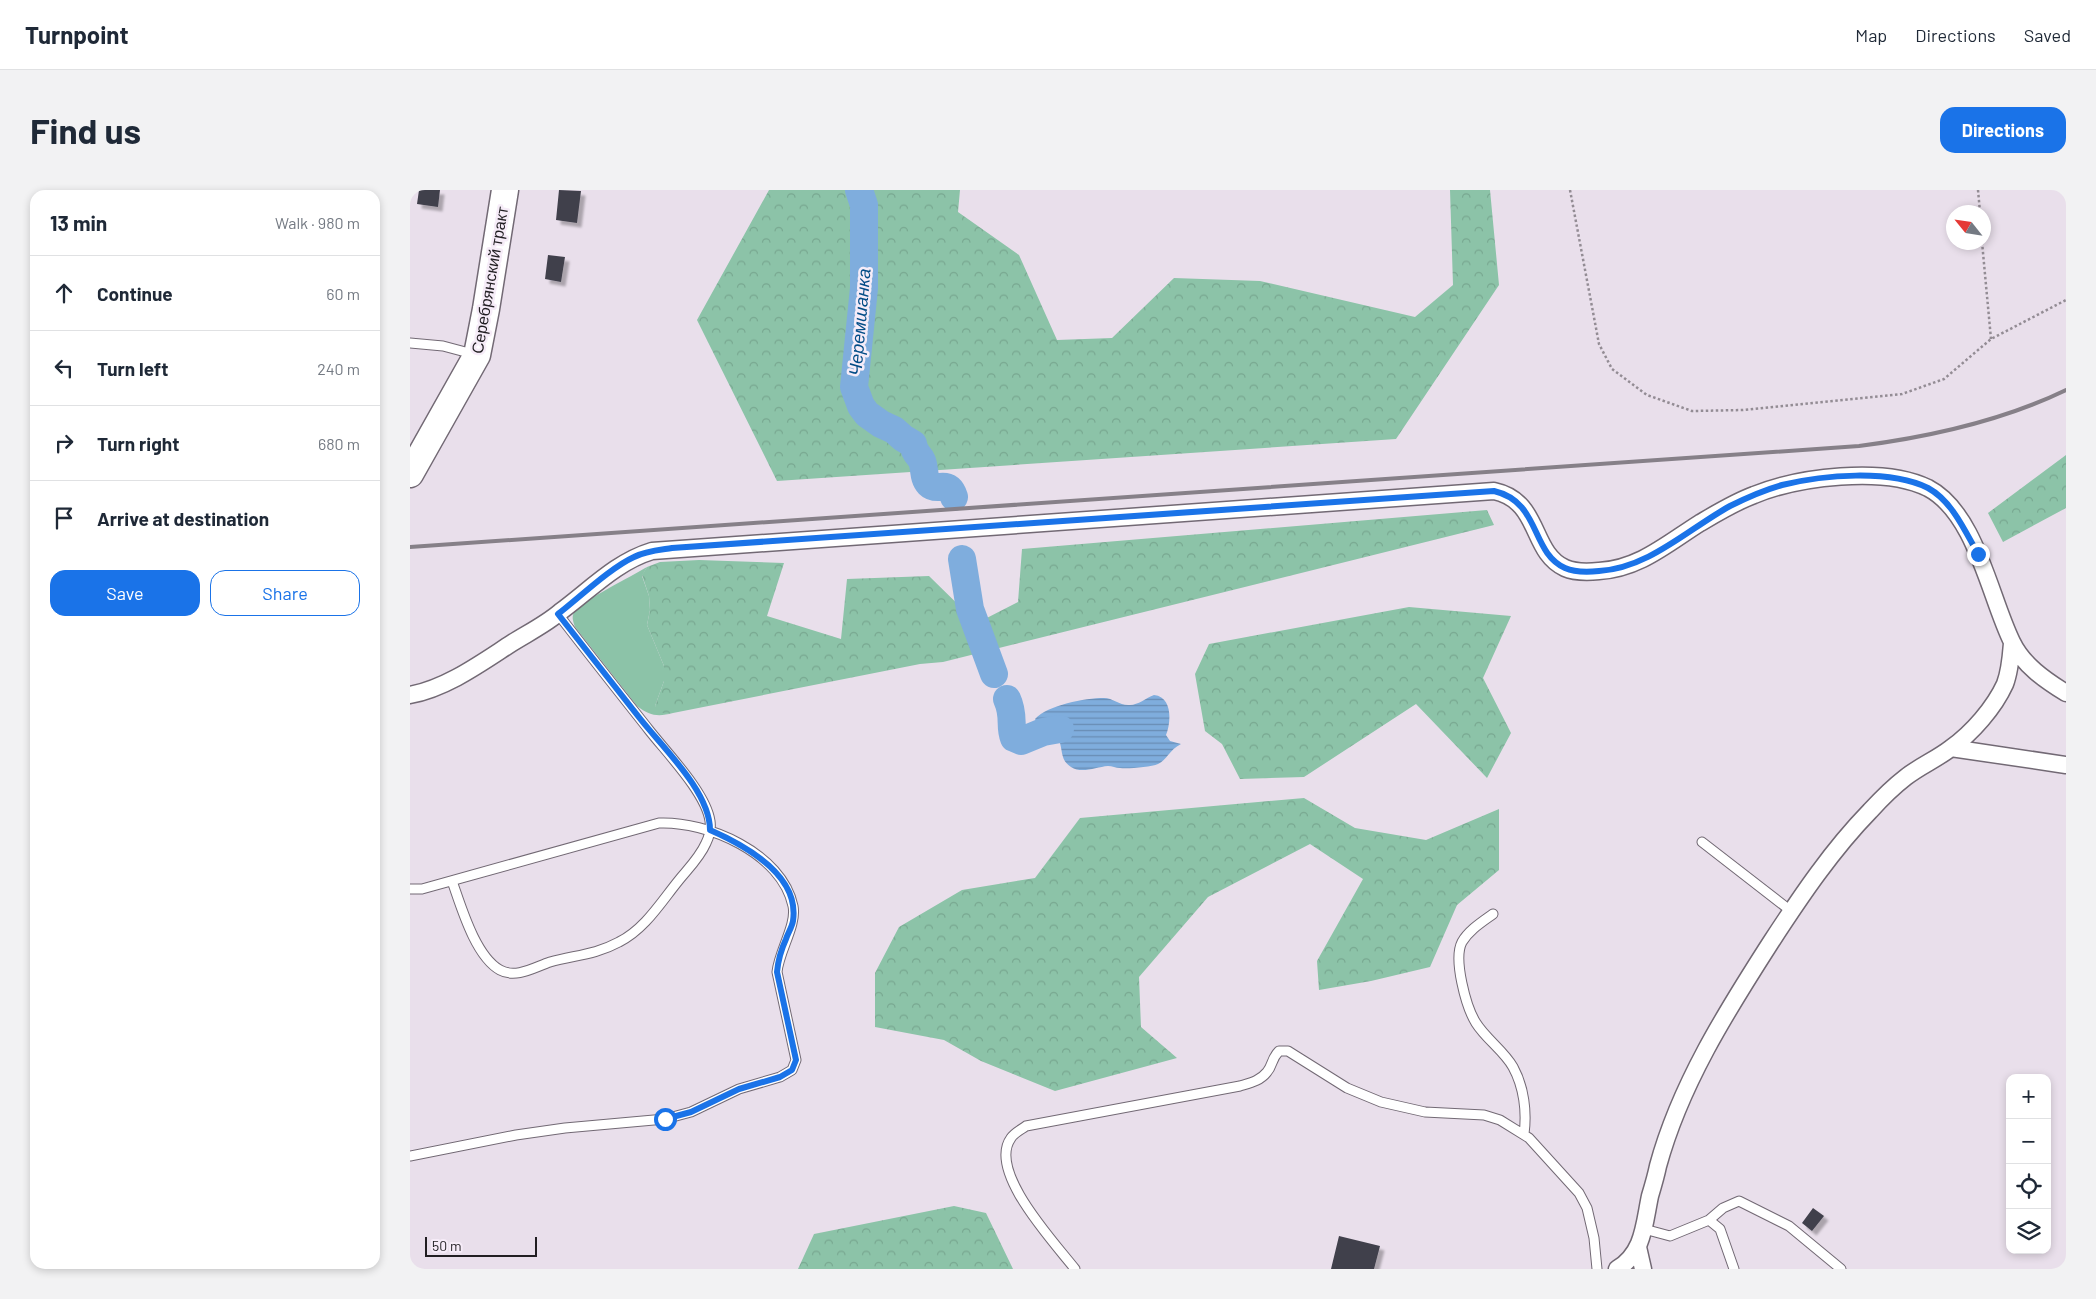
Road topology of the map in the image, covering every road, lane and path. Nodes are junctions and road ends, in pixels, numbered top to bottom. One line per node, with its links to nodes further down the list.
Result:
1 (505, 190): 9 (main road, Серебрянский тракт)
2 (1570, 190): 7 (path)
3 (1978, 190): 4 (path)
4 (1979, 205)
5 (1983, 250): 7 (path)
6 (2066, 300): 7 (path)
7 (1991, 339)
8 (410, 342): 9 (lane)
9 (476, 355): 10 (main road, Серебрянский тракт)
10 (410, 474)
11 (558, 614): 12 (street); 14 (street); 17 (lane)
12 (2012, 643): 13 (street); 15 (street)
13 (2066, 693)
14 (410, 695)
15 (1951, 748): 16 (street); 21 (street)
16 (2066, 765)
17 (710, 830): 19 (lane); 19 (lane); 24 (lane)
18 (1702, 842): 21 (lane)
19 (452, 881): 20 (lane)
20 (410, 889)
21 (1792, 910): 26 (street)
22 (1493, 914): 23 (lane)
23 (1524, 1134): 28 (lane); 29 (lane)
24 (410, 1156)
25 (1709, 1220): 26 (lane); 32 (lane); 33 (lane)
26 (1644, 1229): 27 (street)
27 (1638, 1247): 30 (street); 31 (street)
28 (1075, 1269)
29 (1597, 1269)
30 (1617, 1269)
31 (1644, 1269)
32 (1734, 1269)
33 (1840, 1269)

